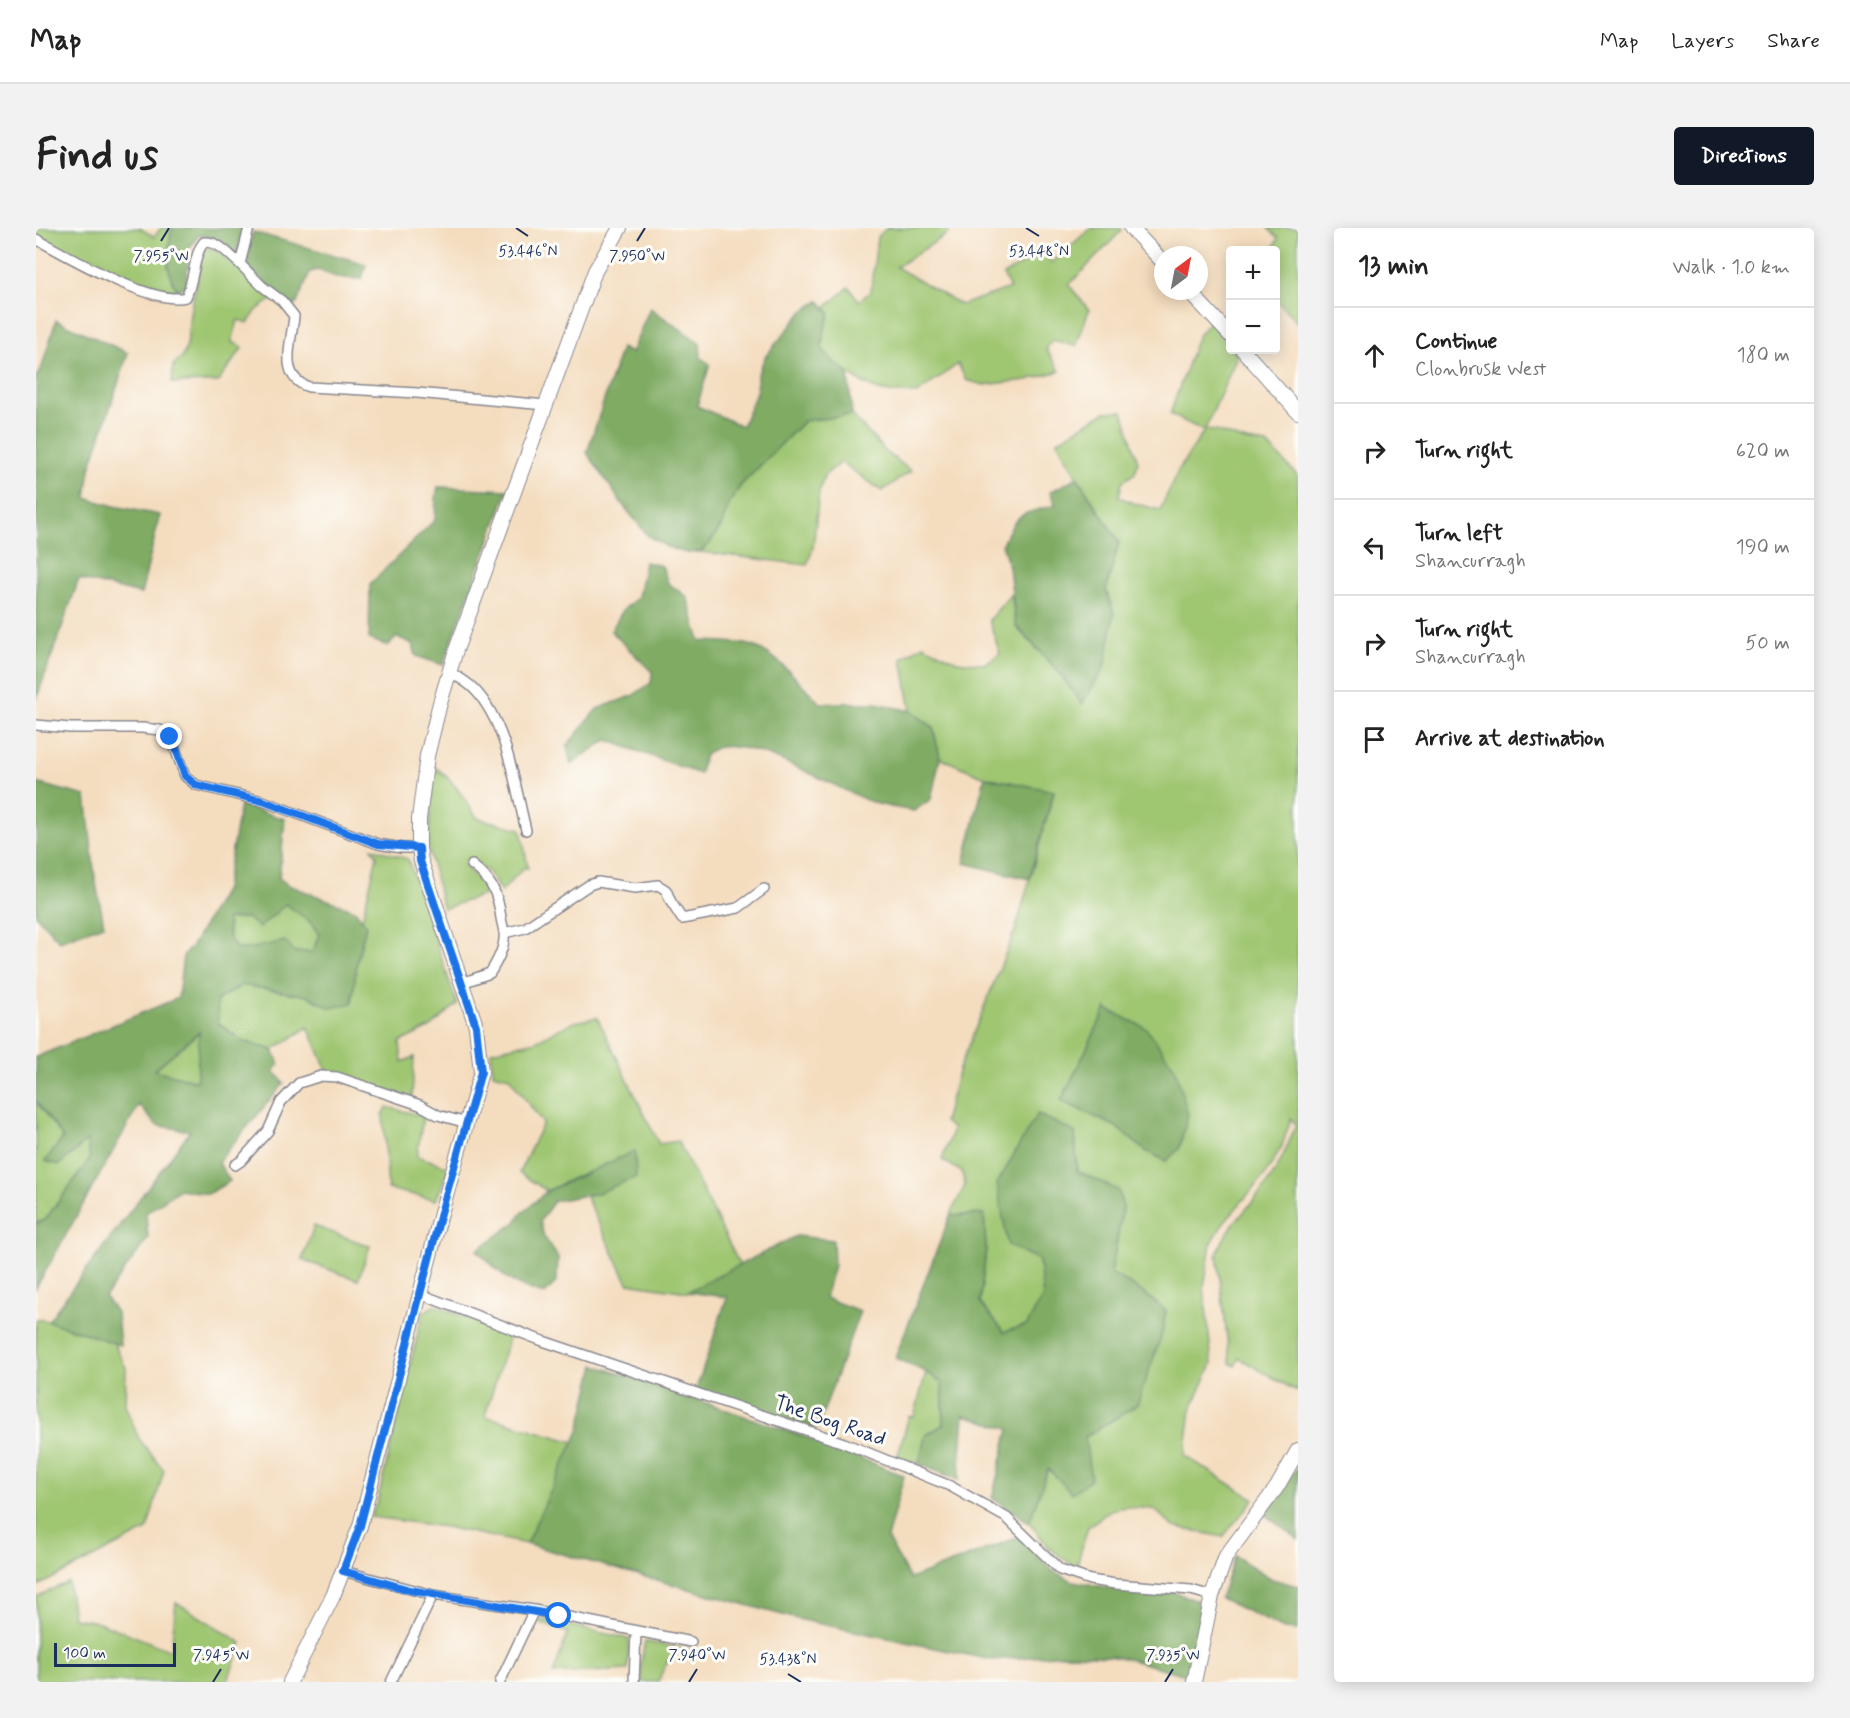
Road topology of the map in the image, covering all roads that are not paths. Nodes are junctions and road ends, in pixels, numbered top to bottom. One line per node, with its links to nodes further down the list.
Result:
1 (249, 228): 6 (street)
2 (620, 228): 10 (street)
3 (1131, 228): 5 (street)
4 (36, 239): 6 (street)
5 (1154, 252)
6 (240, 264): 10 (street)
7 (1198, 300): 8 (street)
8 (1226, 331)
9 (1247, 354): 11 (street)
10 (545, 405): 12 (street)
11 (1298, 412)
12 (448, 671): 14 (street); 15 (street)
13 (36, 725): 15 (street)
14 (526, 830)
15 (419, 848): 19 (street)
16 (472, 865): 18 (street)
17 (764, 889): 18 (street)
18 (504, 933): 19 (street)
19 (462, 984): 20 (street)
20 (467, 1123): 21 (street); 22 (street)
21 (235, 1165)
22 (420, 1294): 24 (street); 26 (street, The Bog Road)
23 (1298, 1450): 26 (street)
24 (343, 1571): 25 (street); 30 (street)
25 (433, 1595): 27 (street); 31 (street)
26 (1212, 1596): 34 (street)
27 (534, 1610): 28 (street); 32 (street)
28 (636, 1632): 29 (street); 33 (street)
29 (691, 1642)
30 (290, 1682)
31 (391, 1682)
32 (500, 1682)
33 (633, 1682)
34 (1194, 1682)

